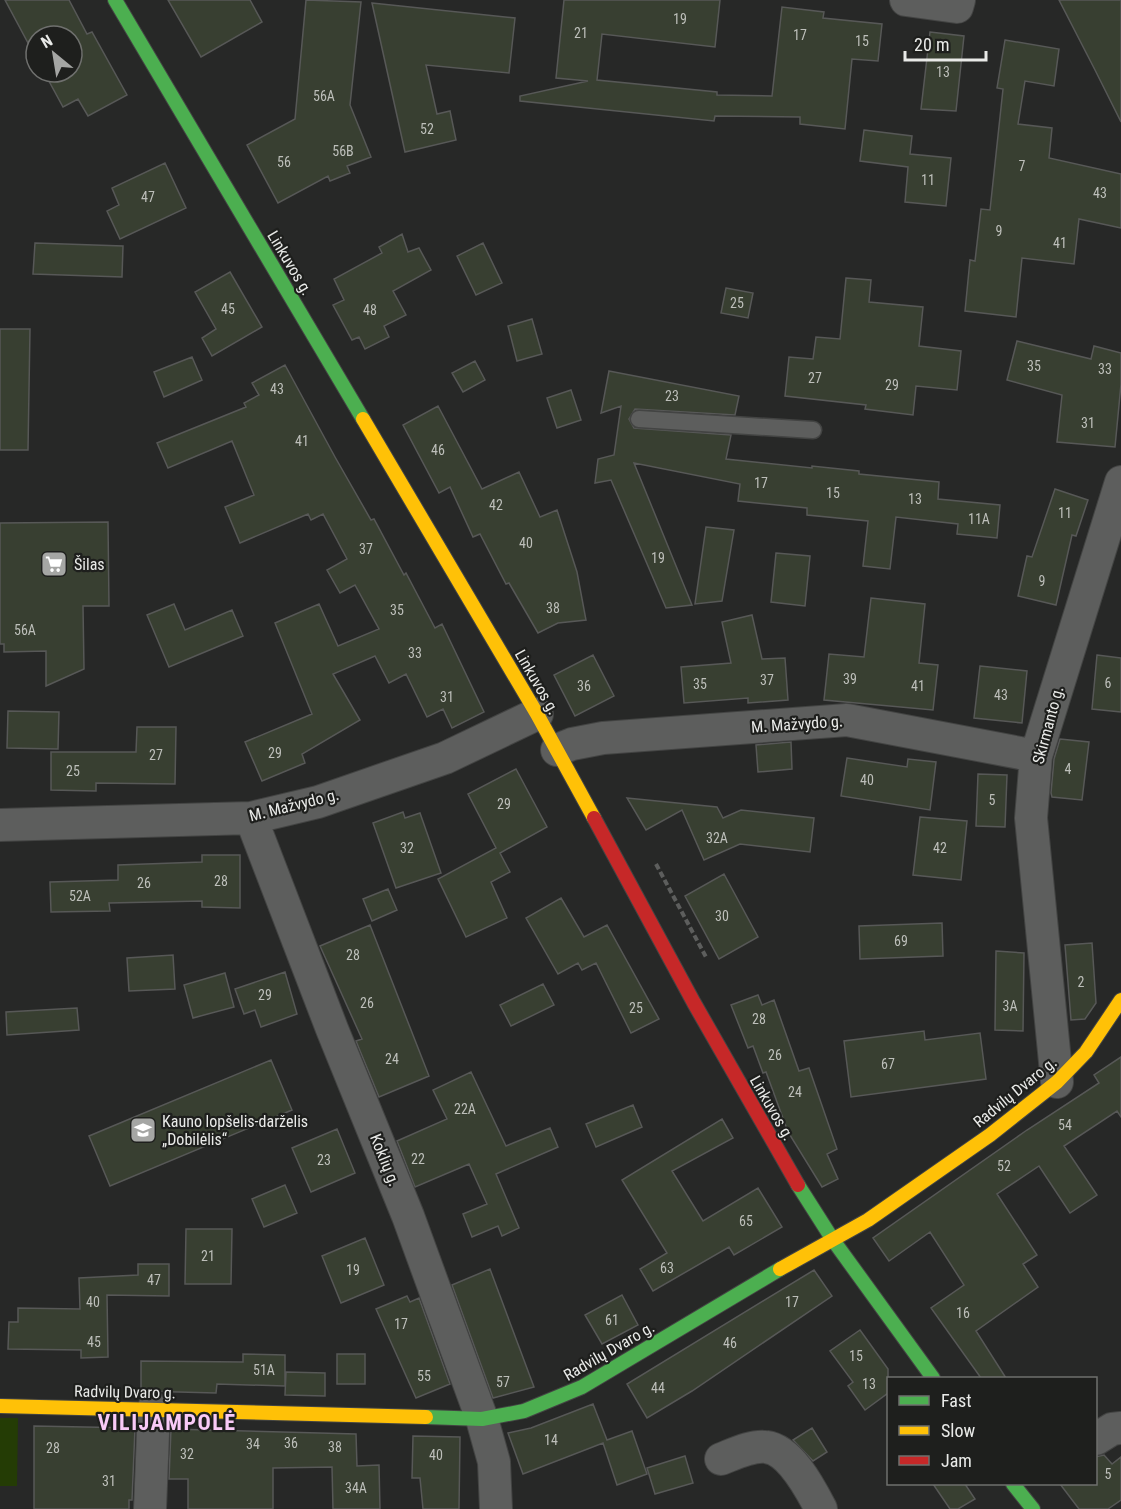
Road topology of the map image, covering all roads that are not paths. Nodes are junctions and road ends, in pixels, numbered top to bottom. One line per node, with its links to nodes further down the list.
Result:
1 (115, 0): 7 (street, Linkuvos g.)
2 (906, 0): 3 (street)
3 (959, 0)
4 (639, 419): 5 (lane)
5 (813, 430)
6 (1121, 482): 9 (street, Skirmanto g.)
7 (537, 714): 8 (street, Linkuvos g.); 10 (street, M. Mažvydo g.)
8 (557, 750): 9 (street, M. Mažvydo g.); 14 (street, Linkuvos g.)
9 (1036, 756): 13 (street, Skirmanto g.)
10 (251, 818): 11 (street, M. Mažvydo g.); 18 (street, Koklių g.)
11 (0, 825)
12 (1121, 1000): 13 (street, Radvilų Dvaro g.)
13 (1057, 1082): 14 (street, Radvilų Dvaro g.)
14 (833, 1240): 15 (street, Linkuvos g.); 18 (street, Radvilų Dvaro g.)
15 (932, 1377)
16 (0, 1406): 17 (street, Radvilų Dvaro g.)
17 (154, 1408): 18 (street, Radvilų Dvaro g.); 22 (street)
18 (482, 1419): 23 (street, Koklių g.)
19 (1121, 1428): 20 (street)
20 (1097, 1438)
21 (721, 1459): 24 (street)
22 (150, 1509)
23 (496, 1509)
24 (821, 1509)

